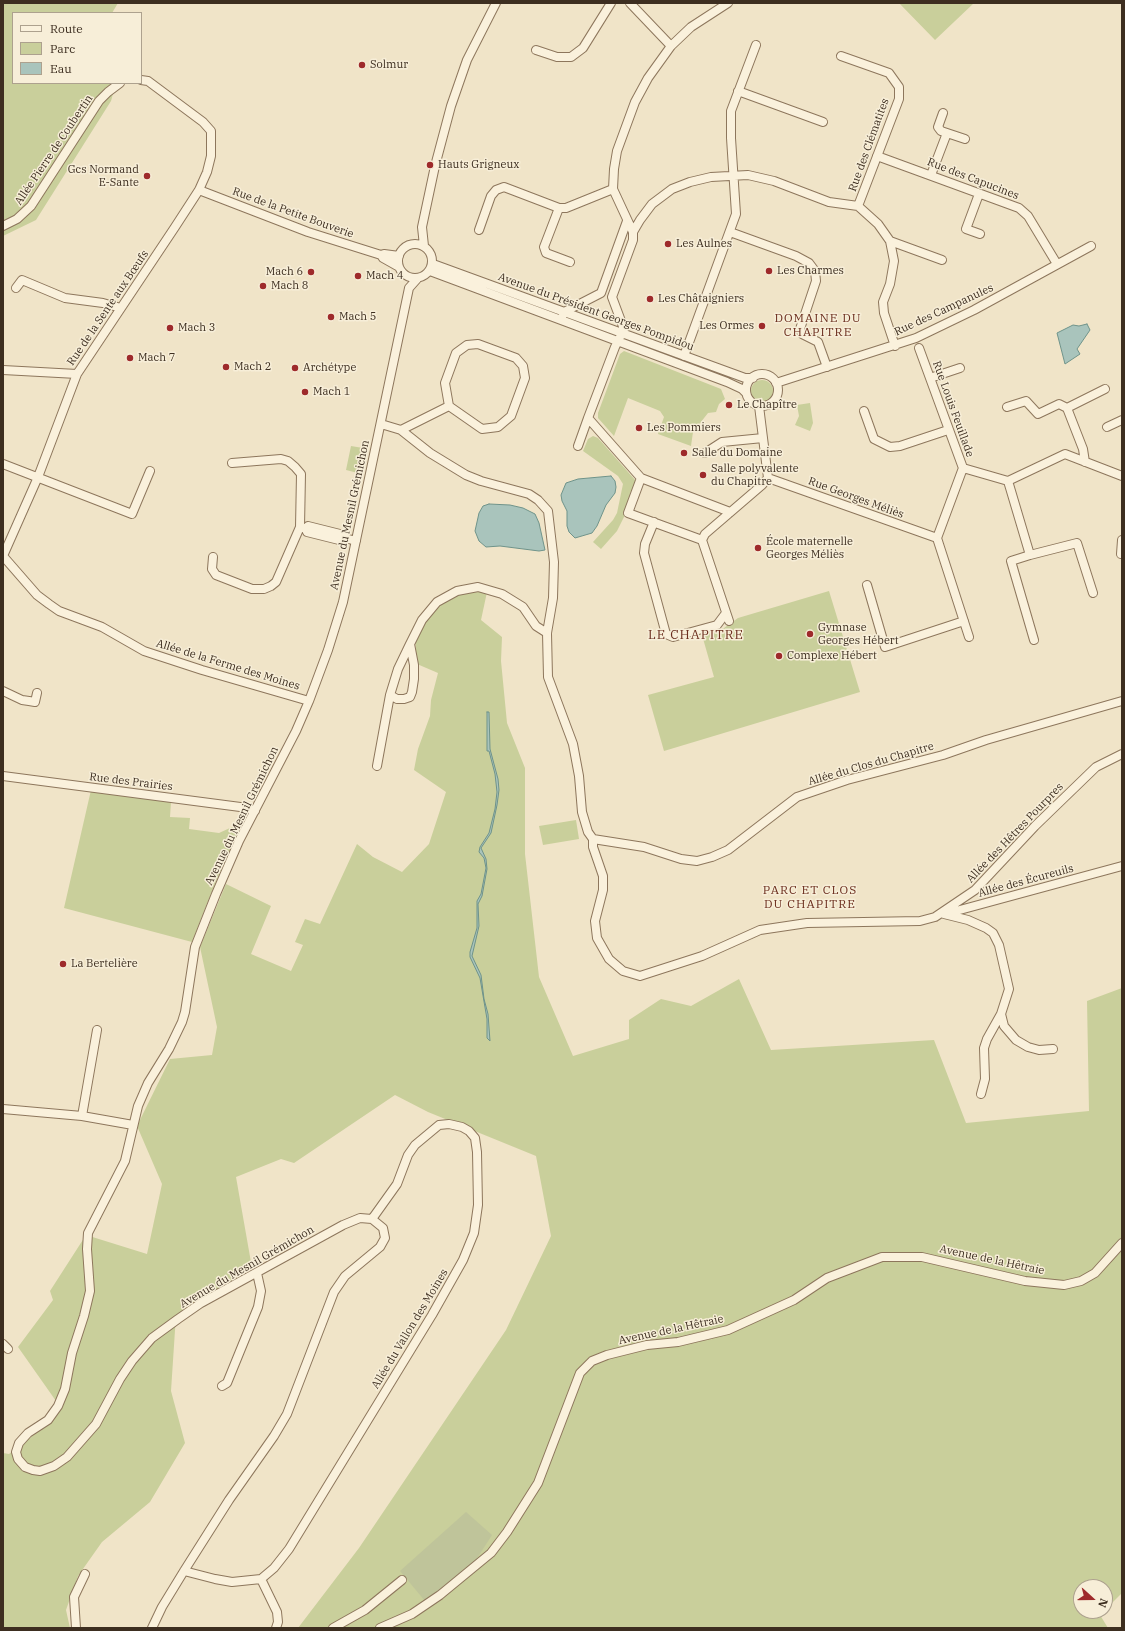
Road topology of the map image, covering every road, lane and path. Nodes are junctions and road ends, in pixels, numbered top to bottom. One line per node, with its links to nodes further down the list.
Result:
1 (496, 3): 26 (street)
2 (611, 3): 7 (street)
3 (630, 3): 6 (street)
4 (728, 3): 6 (street)
5 (756, 45): 11 (street)
6 (671, 46): 19 (street)
7 (536, 50)
8 (841, 56): 16 (street, Rue des Clématites)
9 (142, 80): 20 (street, Rue de la Sente aux Bœufs)
10 (119, 84): 25 (street, Allée Pierre de Coubertin)
11 (738, 91): 13 (street); 18 (street)
12 (943, 113): 14 (street)
13 (823, 122)
14 (947, 133): 15 (street); 17 (street)
15 (965, 139)
16 (877, 156): 17 (street, Rue des Capucines); 22 (street, Rue des Clématites)
17 (931, 175): 21 (street, Rue des Capucines)
18 (735, 176): 22 (street); 28 (street); 29 (street)
19 (613, 189): 23 (street); 24 (street)
20 (199, 190): 35 (street, Rue de la Petite Bouverie); 48 (street, Rue de la Sente aux Bœufs)
21 (979, 194): 30 (street); 39 (street, Rue des Capucines)
22 (858, 206): 31 (street)
23 (559, 208): 27 (street); 38 (street)
24 (627, 221): 28 (street); 46 (street)
25 (3, 226)
26 (422, 227): 32 (street); 33 (street)
27 (478, 230)
28 (633, 232): 47 (street)
29 (730, 232): 54 (street); 55 (street)
30 (980, 234)
31 (890, 241): 37 (street); 52 (street)
32 (410, 244): 33 (street); 36 (street)
33 (424, 246): 41 (street)
34 (1091, 246): 39 (street, Rue des Campanules)
35 (381, 255): 36 (street, Rue de la Petite Bouverie); 40 (street, Rue de la Petite Bouverie)
36 (399, 256): 40 (street)
37 (942, 260)
38 (570, 262)
39 (1057, 264): 52 (street, Rue des Campanules)
40 (399, 267): 42 (street)
41 (432, 267): 43 (street); 49 (street, Avenue du Président Georges Pompidou)
42 (406, 276): 43 (street); 45 (street, Avenue du Mesnil Grémichon)
43 (417, 279): 45 (street, Avenue du Mesnil Grémichon)
44 (16, 288): 48 (street)
45 (409, 288): 71 (street, Avenue du Mesnil Grémichon)
46 (600, 293): 47 (street); 49 (street)
47 (612, 297): 50 (street)
48 (121, 308): 58 (street, Rue de la Sente aux Bœufs)
49 (563, 316): 50 (street, Avenue du Président Georges Pompidou); 51 (street, Avenue du Président Georges Pompidou)
50 (623, 333): 51 (street); 54 (street, Avenue du Président Georges Pompidou)
51 (619, 341): 63 (street, Avenue du Président Georges Pompidou); 69 (street)
52 (895, 346): 55 (street, Rue des Campanules)
53 (919, 348): 60 (street, Rue Louis Feuillade)
54 (684, 356): 59 (street, Avenue du Président Georges Pompidou)
55 (826, 367): 61 (street, Rue des Campanules)
56 (960, 368): 60 (street)
57 (3, 370): 58 (street)
58 (77, 374): 84 (street, Rue de la Sente aux Bœufs)
59 (753, 378): 61 (street); 63 (street)
60 (930, 378): 74 (street, Rue Louis Feuillade)
61 (776, 383): 65 (street)
62 (1105, 389): 67 (street)
63 (746, 393): 65 (street)
64 (449, 406): 64 (street); 73 (street)
65 (759, 406): 75 (street)
66 (1007, 407): 67 (street)
67 (1067, 408): 78 (street)
68 (864, 411): 74 (street)
69 (588, 418): 76 (street); 85 (street)
70 (1122, 420): 72 (street)
71 (380, 424): 73 (street); 94 (street, Avenue du Mesnil Grémichon)
72 (1107, 427)
73 (401, 430): 102 (street, Allée des Hêtres Pourpres)
74 (948, 430): 81 (street, Rue Louis Feuillade)
75 (763, 438): 77 (street); 86 (street)
76 (578, 446)
77 (704, 453)
78 (1085, 462): 83 (street); 87 (street)
79 (232, 463): 90 (street)
80 (3, 464): 84 (street)
81 (963, 468): 87 (street); 91 (street, Rue Louis Feuillade)
82 (150, 471): 84 (street)
83 (1122, 476)
84 (38, 477): 97 (street, Rue de la Sente aux Bœufs)
85 (641, 478): 88 (street); 89 (street)
86 (768, 478): 88 (street); 91 (street, Rue Georges Méliès)
87 (1008, 481): 96 (street)
88 (730, 512): 92 (street)
89 (654, 522): 92 (street); 92 (street)
90 (303, 528): 94 (street); 98 (street)
91 (938, 538): 101 (street)
92 (702, 540)
93 (1122, 540): 95 (street)
94 (356, 541): 109 (street, Avenue du Mesnil Grémichon)
95 (1122, 554)
96 (1030, 555): 100 (street); 104 (street)
97 (3, 556): 109 (street, Allée de la Ferme des Moines)
98 (213, 557)
99 (867, 585): 101 (street)
100 (1093, 593)
101 (964, 621): 103 (street)
102 (547, 633): 105 (street); 115 (street, Allée des Hêtres Pourpres)
103 (969, 637)
104 (1034, 640)
105 (410, 644): 108 (street); 108 (street)
106 (3, 690): 107 (street)
107 (37, 693)
108 (390, 695): 112 (street)
109 (309, 701): 114 (street, Avenue du Mesnil Grémichon)
110 (1122, 701): 115 (street, Allée du Clos du Chapitre)
111 (1122, 754): 118 (street, Allée des Hêtres Pourpres)
112 (377, 766)
113 (3, 776): 114 (street, Rue des Prairies)
114 (255, 811): 125 (street, Avenue du Mesnil Grémichon)
115 (593, 839): 118 (street, Allée des Hêtres Pourpres)
116 (1122, 866): 117 (street, Allée des Écureuils)
117 (944, 914): 118 (street, Allée des Écureuils); 119 (street)
118 (935, 917)
119 (1001, 1014): 121 (street); 122 (street)
120 (97, 1030): 124 (street)
121 (1053, 1049)
122 (981, 1094)
123 (3, 1109): 124 (street)
124 (82, 1116): 125 (street)
125 (133, 1125): 128 (street, Avenue du Mesnil Grémichon)
126 (372, 1219): 128 (street, Avenue du Mesnil Grémichon); 130 (street); 132 (street, Allée du Vallon des Moines)
127 (1122, 1243): 138 (street, Avenue de la Hêtraie)
128 (257, 1273): 129 (street)
129 (222, 1386)
130 (184, 1571): 132 (street); 135 (street)
131 (85, 1574): 134 (street)
132 (261, 1579): 136 (street)
133 (402, 1580): 137 (street)
134 (76, 1628)
135 (152, 1628)
136 (276, 1628)
137 (333, 1628)
138 (380, 1628)

